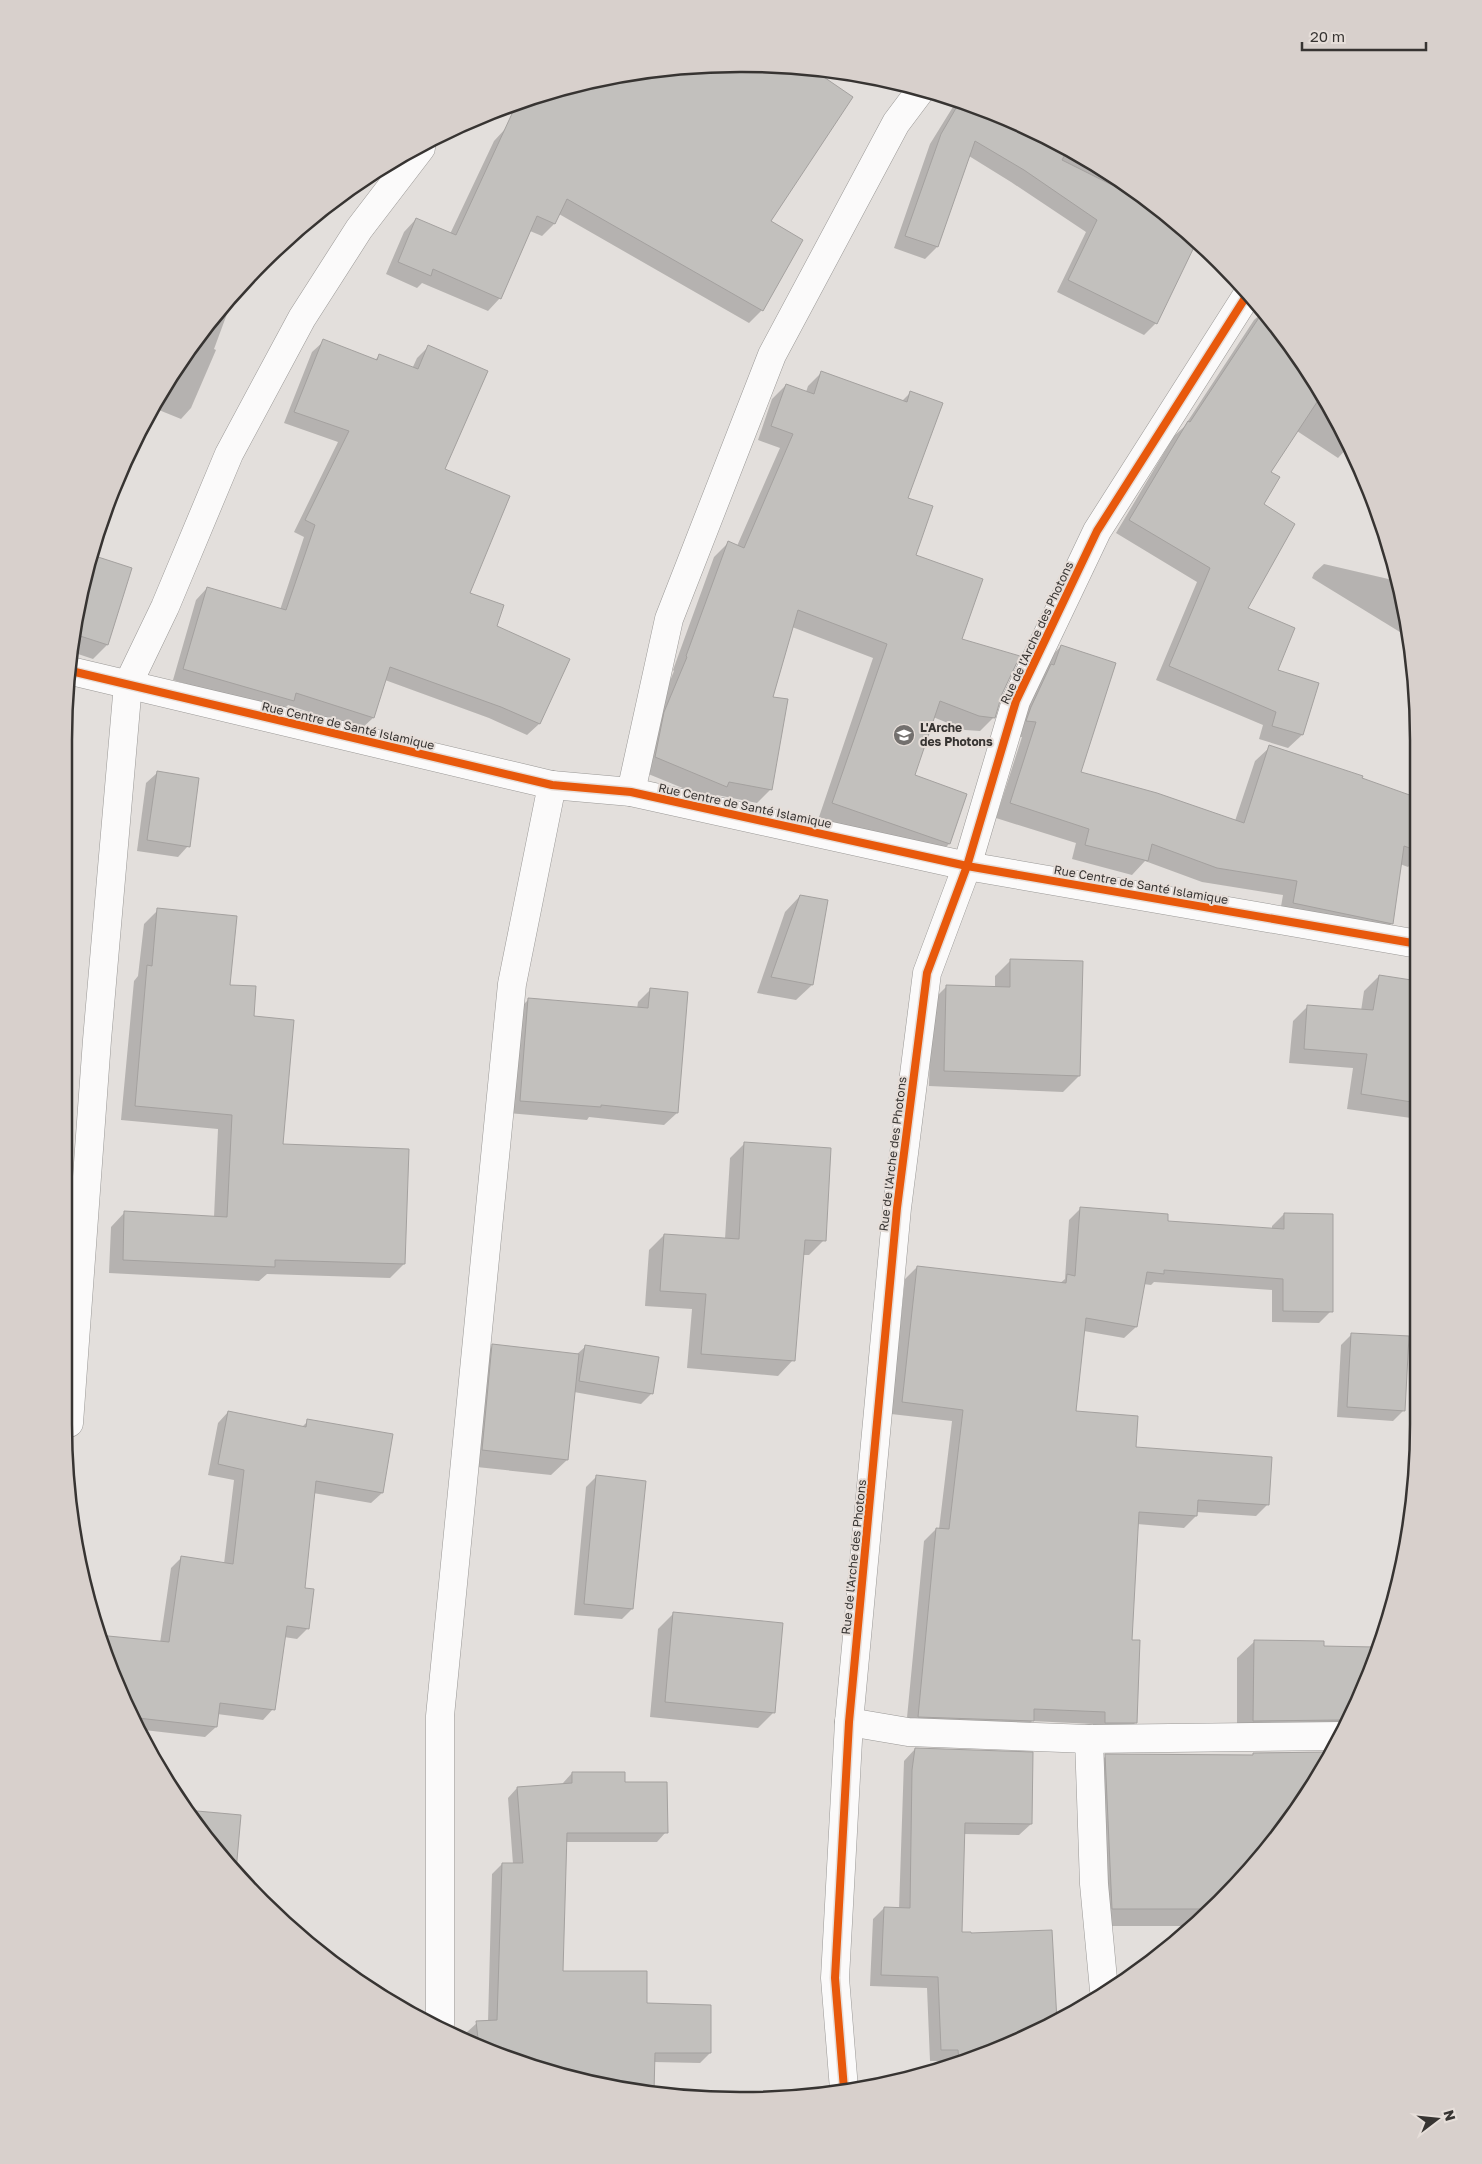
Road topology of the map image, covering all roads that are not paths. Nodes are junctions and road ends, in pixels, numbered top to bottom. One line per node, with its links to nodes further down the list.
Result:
1 (916, 96): 7 (street)
2 (413, 159): 5 (street)
3 (1244, 300): 8 (street, Rue de l'Arche des Photons)
4 (76, 672): 5 (street, Rue Centre de Santé Islamique)
5 (128, 684): 6 (street, Rue Centre de Santé Islamique); 10 (street)
6 (552, 785): 7 (street, Rue Centre de Santé Islamique); 15 (street)
7 (631, 792): 8 (street, Rue Centre de Santé Islamique)
8 (967, 866): 9 (street, Rue Centre de Santé Islamique); 11 (street, Rue de l'Arche des Photons)
9 (1410, 943)
10 (72, 1382)
11 (849, 1722): 13 (street); 16 (street, Rue de l'Arche des Photons)
12 (1332, 1736): 13 (street)
13 (1089, 1739): 14 (street)
14 (1103, 1984)
15 (440, 2020)
16 (844, 2083)

